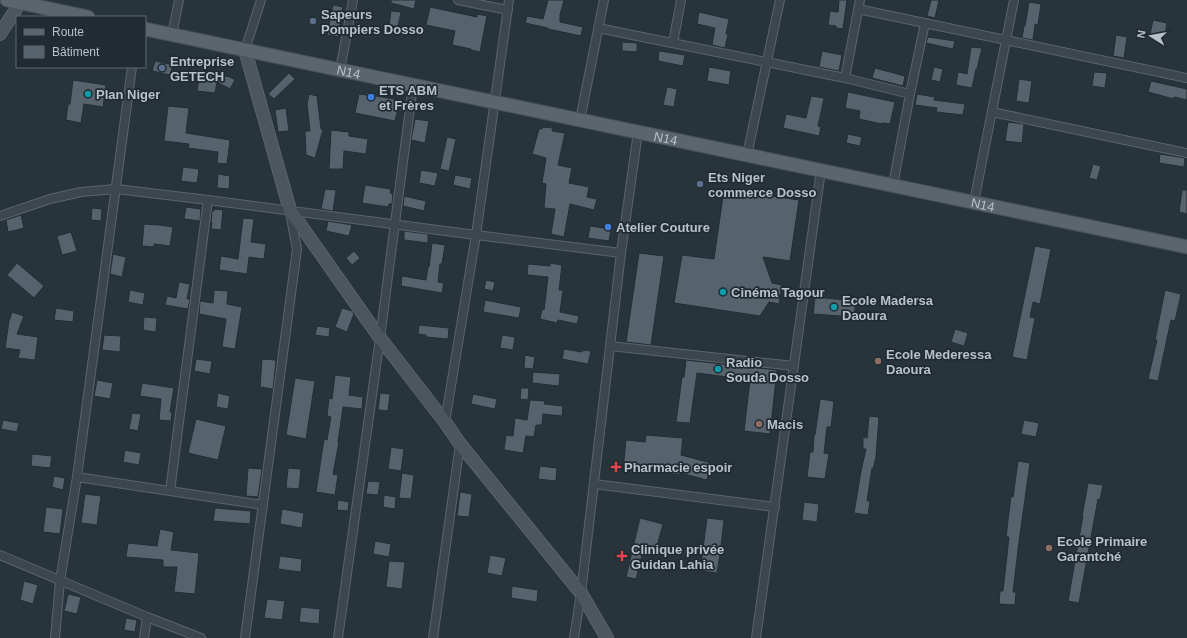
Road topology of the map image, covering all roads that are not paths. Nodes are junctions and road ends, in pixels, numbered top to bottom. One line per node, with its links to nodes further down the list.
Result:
1 (7, 0): 12 (main road)
2 (179, 0): 20 (street)
3 (261, 0): 23 (street)
4 (353, 0): 26 (street)
5 (458, 0): 14 (street)
6 (509, 0): 14 (street)
7 (604, 0): 17 (street)
8 (681, 0): 22 (street)
9 (780, 0): 24 (street)
10 (860, 0): 13 (street)
11 (1014, 0): 21 (street)
12 (20, 3): 15 (main road); 19 (street)
13 (858, 9): 16 (street); 27 (street)
14 (508, 10): 31 (street)
15 (83, 16)
16 (925, 23): 21 (street); 30 (street)
17 (598, 28): 22 (street); 33 (street)
18 (146, 29): 20 (main road, N14)
19 (0, 34)
20 (172, 35): 23 (main road, N14)
21 (1006, 40): 28 (street); 32 (street)
22 (673, 43): 24 (street)
23 (245, 50): 26 (main road, N14); 42 (street)
24 (766, 63): 27 (street); 36 (street)
25 (132, 68): 39 (street)
26 (340, 70): 29 (main road, N14)
27 (845, 78): 30 (street)
28 (1187, 78)
29 (413, 85): 31 (main road, N14); 44 (street)
30 (910, 94): 38 (street)
31 (494, 102): 33 (main road, N14); 45 (street)
32 (992, 112): 35 (street); 41 (street)
33 (580, 120): 34 (main road, N14)
34 (638, 132): 36 (main road, N14); 47 (street)
35 (1187, 153)
36 (747, 155): 37 (main road, N14)
37 (821, 170): 38 (main road, N14); 50 (street)
38 (893, 185): 41 (main road, N14)
39 (116, 189): 40 (street); 43 (street); 53 (street)
40 (208, 200): 42 (street); 55 (street)
41 (974, 202): 46 (main road, N14)
42 (290, 210): 44 (street); 48 (street); 56 (street)
43 (0, 216)
44 (395, 225): 45 (street); 48 (street)
45 (476, 235): 47 (street); 51 (street)
46 (1187, 247)
47 (621, 253): 49 (street)
48 (380, 338): 51 (street); 66 (street)
49 (610, 346): 50 (street); 54 (street)
50 (794, 366): 57 (street)
51 (445, 422): 52 (street)
52 (460, 444): 60 (street); 67 (street)
53 (76, 477): 55 (street); 59 (street)
54 (594, 484): 57 (street); 60 (street)
55 (170, 491): 56 (street)
56 (263, 504): 65 (street)
57 (775, 507): 70 (street)
58 (0, 555): 59 (street)
59 (60, 581): 61 (street); 62 (street)
60 (581, 593): 68 (street); 69 (street)
61 (146, 617): 63 (street); 64 (street)
62 (54, 638)
63 (144, 638)
64 (201, 638)
65 (245, 638)
66 (338, 638)
67 (433, 638)
68 (574, 638)
69 (607, 638)
70 (756, 638)

